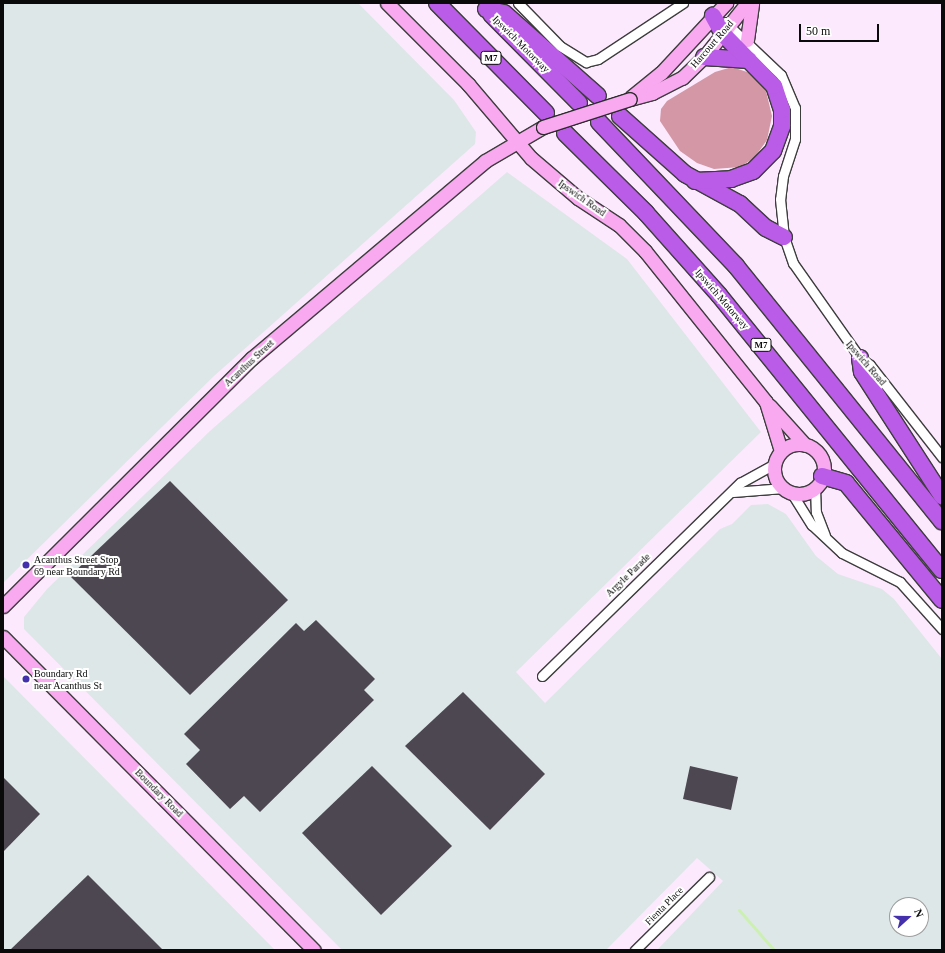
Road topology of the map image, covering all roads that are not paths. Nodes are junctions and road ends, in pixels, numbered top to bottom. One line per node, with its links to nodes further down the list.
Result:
1 (387, 3): 21 (main road, Ipswich Road)
2 (437, 3): 18 (highway, M7)
3 (518, 3): 4 (street)
4 (683, 3)
5 (726, 3): 9 (main road, Harcourt Road)
6 (747, 3): 10 (main road, Harcourt Road)
7 (752, 3): 11 (main road)
8 (483, 6): 14 (highway); 16 (highway, Ipswich Motorway)
9 (713, 16): 10 (highway); 15 (main road, Harcourt Road)
10 (727, 29): 11 (street, Ipswich Road); 12 (main road, Harcourt Road); 13 (highway)
11 (747, 40): 23 (street, Ipswich Road)
12 (704, 57): 13 (highway); 15 (main road, Harcourt Road)
13 (749, 60): 22 (highway)
14 (598, 96)
15 (630, 99): 18 (main road, Harcourt Road, bridge)
16 (579, 102)
17 (620, 116): 22 (highway)
18 (544, 120): 21 (main road, Harcourt Road)
19 (599, 122): 34 (highway)
20 (565, 133): 36 (highway, Ipswich Motorway / M7)
21 (515, 142): 25 (main road, Ipswich Road); 38 (main road, Acanthus Street)
22 (695, 181): 23 (highway)
23 (784, 237): 24 (street, Ipswich Road)
24 (860, 358): 28 (street, Ipswich Road); 33 (highway)
25 (766, 402): 26 (main road, Ipswich Road); 27 (main road, Ipswich Road)
26 (805, 445): 27 (main road); 30 (main road)
27 (781, 451): 29 (main road)
28 (942, 458)
29 (774, 464): 31 (main road); 32 (street, Argyle Parade)
30 (819, 481): 31 (main road); 35 (street); 37 (highway)
31 (787, 490): 32 (street); 35 (street)
32 (733, 492): 41 (street, Argyle Parade)
33 (942, 496)
34 (942, 521)
35 (826, 538): 39 (street)
36 (942, 570)
37 (942, 600)
38 (3, 606)
39 (942, 629)
40 (3, 637): 43 (main road, Boundary Road)
41 (542, 676)
42 (709, 877): 44 (street, Fienta Place)
43 (314, 950)
44 (635, 950)

